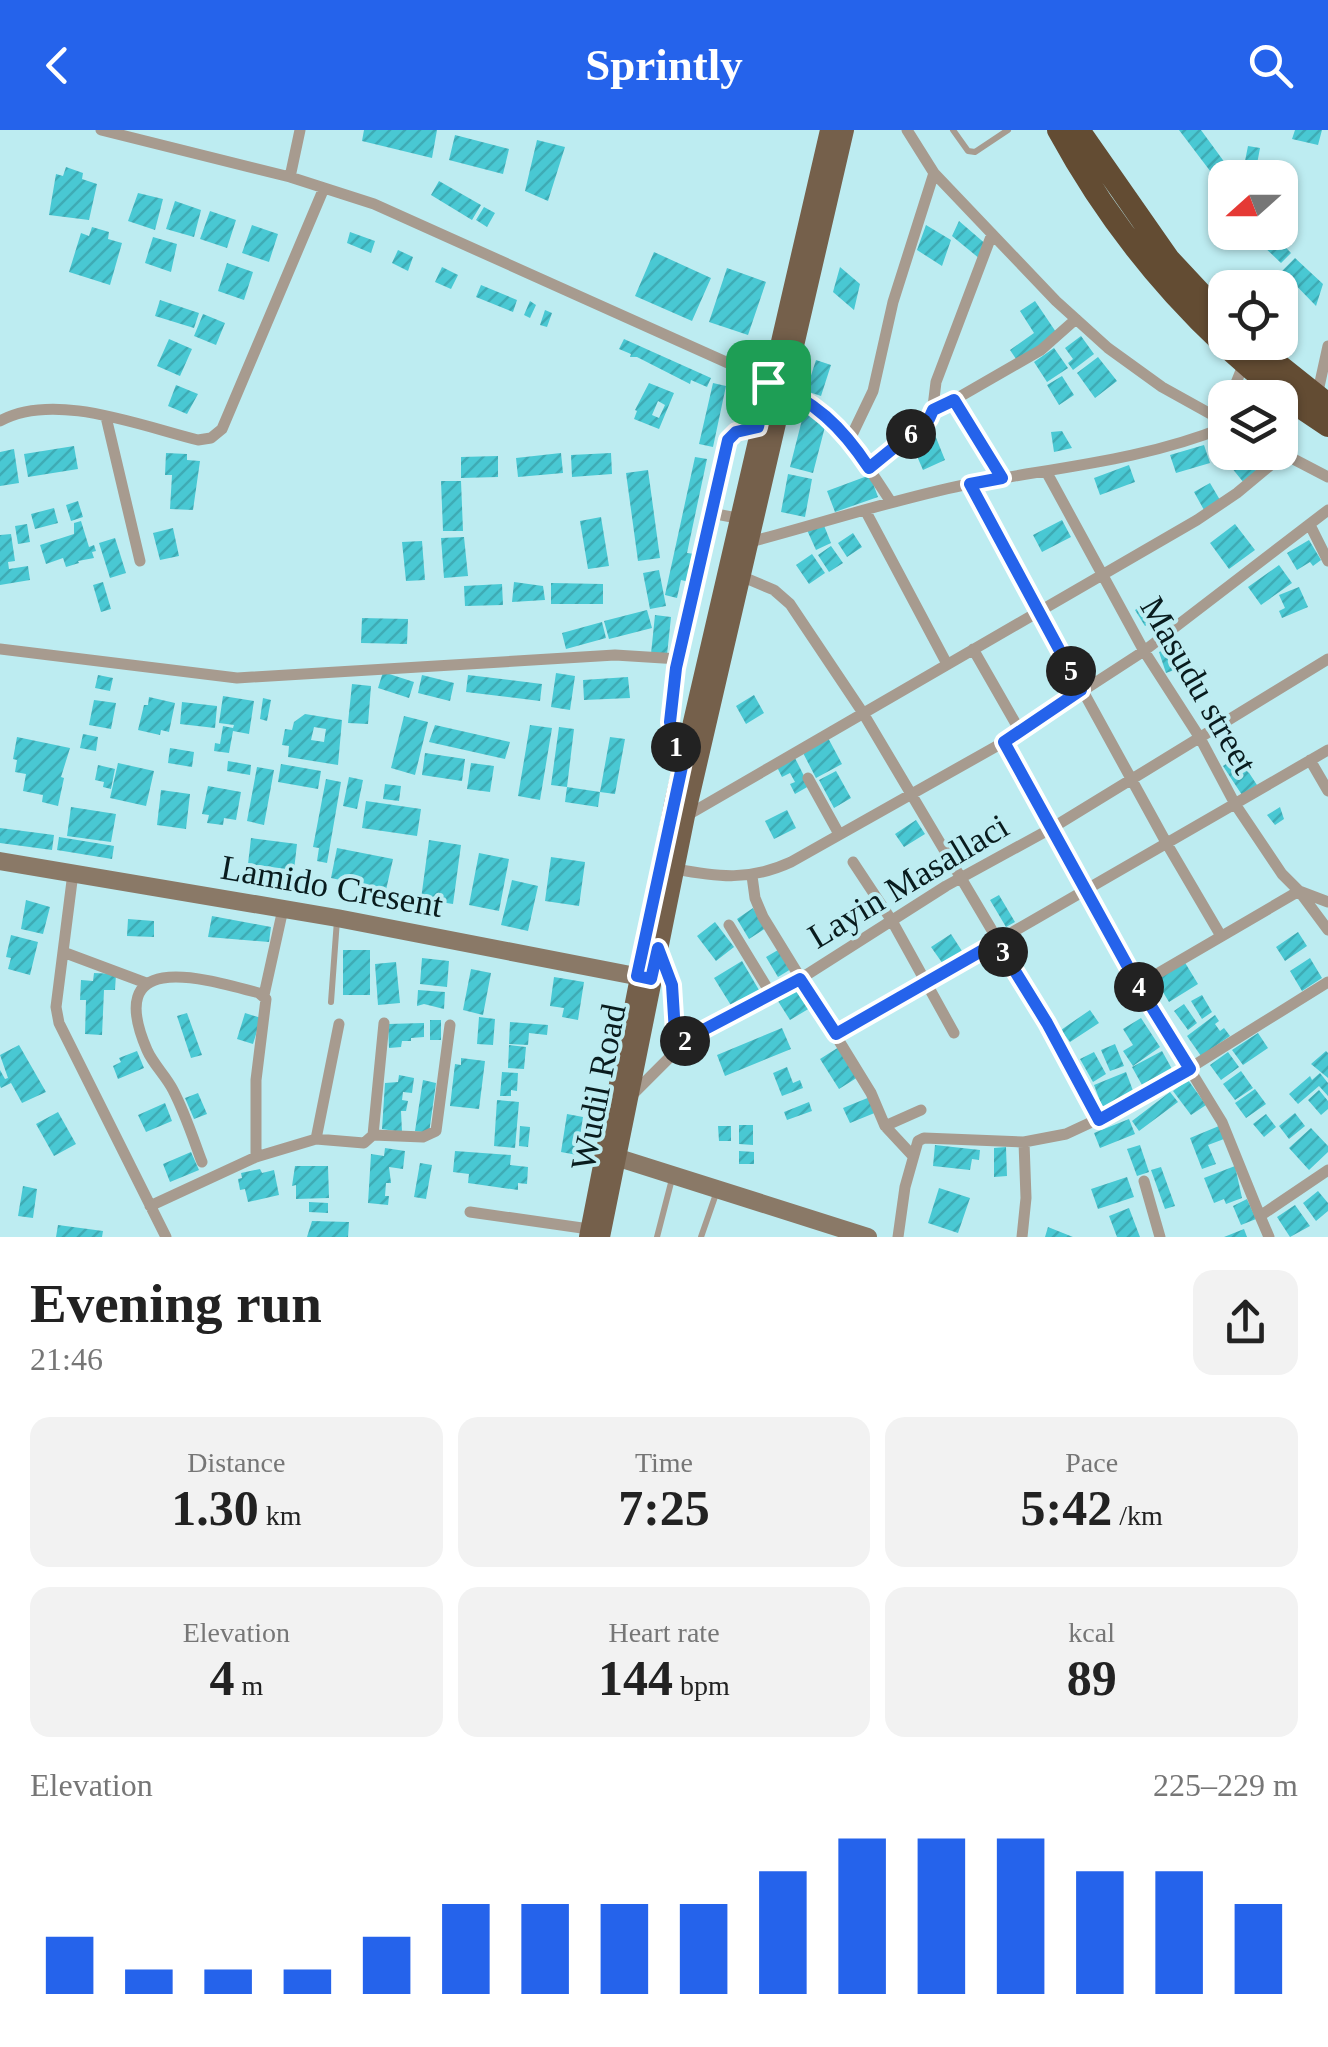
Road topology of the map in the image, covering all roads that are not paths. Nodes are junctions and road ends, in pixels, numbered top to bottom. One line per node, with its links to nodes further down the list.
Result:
1 (100, 130): 11 (street)
2 (300, 130): 11 (street)
3 (829, 130): 20 (main road, Wudil Road)
4 (845, 130): 20 (main road, Wudil Road)
5 (907, 130): 10 (street)
6 (954, 130): 7 (lane)
7 (1008, 130)
8 (1058, 130): 16 (highway)
9 (1086, 134): 14 (highway)
10 (934, 173): 13 (street); 30 (street)
11 (290, 177): 12 (street)
12 (324, 188): 20 (street); 25 (street)
13 (992, 234): 15 (street); 23 (street)
14 (1208, 301)
15 (1076, 319): 21 (street); 24 (street)
16 (1208, 321)
17 (1328, 346): 22 (street)
18 (1251, 360): 27 (highway)
19 (1258, 360): 22 (highway)
20 (777, 385): 28 (main road, Wudil Road); 30 (street); 44 (main road, Wudil Road)
21 (954, 400): 23 (street); 36 (street)
22 (1322, 401)
23 (933, 410): 32 (street)
24 (1208, 411)
25 (106, 417): 26 (street); 45 (street)
26 (0, 422)
27 (1328, 426)
28 (758, 427): 41 (street); 42 (main road, Wudil Road)
29 (1208, 429): 34 (street)
30 (850, 440): 32 (street)
31 (1298, 461): 35 (street)
32 (869, 468): 38 (street)
33 (1263, 470): 47 (street)
34 (1046, 472): 36 (street); 47 (street, Masudu street)
35 (1328, 477)
36 (1002, 478): 37 (street)
37 (970, 484): 38 (street); 49 (street)
38 (891, 502): 39 (street)
39 (865, 510): 44 (street); 57 (street)
40 (1328, 510): 43 (street)
41 (711, 513): 42 (street); 50 (street)
42 (737, 518): 51 (main road, Wudil Road)
43 (1310, 525): 46 (street); 54 (street)
44 (750, 542): 48 (main road, Wudil Road)
45 (140, 561)
46 (1328, 562)
47 (1104, 572): 49 (street); 54 (street, Masudu street)
48 (742, 577): 59 (street); 71 (main road, Wudil Road)
49 (1038, 611): 53 (street); 58 (street)
50 (687, 621): 51 (street); 55 (street)
51 (714, 627): 65 (main road, Wudil Road)
52 (0, 649): 55 (street)
53 (973, 649): 57 (street); 60 (street)
54 (1144, 651): 58 (street); 61 (street, Masudu street)
55 (678, 659): 65 (street)
56 (1328, 660): 61 (street, Layin Masallaci)
57 (948, 664): 59 (street)
58 (1081, 690): 60 (street); 67 (street)
59 (863, 712): 69 (street); 71 (street)
60 (1020, 731): 62 (street)
61 (1200, 738): 67 (street, Layin Masallaci); 70 (street, Masudu street)
62 (1004, 742): 69 (street); 72 (street)
63 (1328, 750): 64 (street)
64 (1310, 760): 68 (street); 70 (street)
65 (683, 762): 93 (main road, Wudil Road)
66 (808, 778): 73 (street)
67 (1133, 779): 72 (street, Layin Masallaci); 74 (street)
68 (1328, 791)
69 (911, 793): 73 (street); 80 (street)
70 (1236, 804): 74 (street); 82 (street, Masudu street)
71 (686, 816): 77 (main road, Wudil Road)
72 (1052, 828): 80 (street, Layin Masallaci); 81 (street)
73 (840, 834): 79 (street)
74 (1167, 844): 81 (street); 89 (street)
75 (0, 861): 78 (street, Lamido Cresent)
76 (854, 862): 86 (street)
77 (675, 869): 79 (street); 91 (main road, Wudil Road)
78 (73, 873): 84 (street, Lamido Cresent); 92 (street)
79 (752, 876): 94 (street)
80 (961, 880): 86 (street, Layin Masallaci); 90 (street)
81 (1086, 890): 90 (street); 98 (street)
82 (1299, 891): 83 (street); 88 (street, Masudu street); 89 (street)
83 (1328, 902)
84 (283, 909): 85 (street, Lamido Cresent); 100 (street)
85 (337, 918): 93 (street, Lamido Cresent); 101 (lane)
86 (892, 921): 94 (street, Layin Masallaci); 97 (street)
87 (729, 925): 99 (street)
88 (1328, 930)
89 (1221, 936): 98 (street)
90 (997, 942): 97 (street); 111 (street)
91 (658, 948): 93 (main road, Wudil Road); 107 (street)
92 (63, 952): 96 (street); 124 (street)
93 (644, 978): 109 (main road, Wudil Road); 116 (main road, Wudil Road)
94 (800, 979): 99 (street, Layin Masallaci); 106 (street)
95 (1328, 982): 108 (street)
96 (146, 983): 100 (street); 119 (street)
97 (925, 983): 105 (street); 106 (street)
98 (1138, 985): 108 (street)
99 (772, 994): 107 (street, Layin Masallaci)
100 (264, 996): 118 (street)
101 (331, 1002)
102 (384, 1023): 113 (street)
103 (339, 1024): 114 (street)
104 (450, 1024): 113 (street)
105 (954, 1033)
106 (836, 1034): 112 (street)
107 (676, 1048): 109 (street, Layin Masallaci)
108 (1190, 1069): 111 (street); 126 (street)
109 (629, 1098): 116 (main road, Wudil Road)
110 (921, 1110): 112 (street)
111 (1099, 1120): 115 (street)
112 (885, 1126): 117 (street)
113 (373, 1134): 114 (street)
114 (316, 1139): 118 (street)
115 (1024, 1142): 117 (street); 133 (street)
116 (610, 1154): 121 (street); 127 (main road, Wudil Road)
117 (912, 1155): 132 (street)
118 (256, 1157): 124 (street)
119 (202, 1162)
120 (1328, 1170): 126 (street)
121 (674, 1174): 123 (street); 129 (lane)
122 (1144, 1181): 134 (street)
123 (718, 1188): 130 (lane); 131 (street)
124 (150, 1206): 128 (street)
125 (470, 1212): 127 (street)
126 (1260, 1216): 135 (street)
127 (593, 1234)
128 (166, 1237)
129 (657, 1237)
130 (701, 1237)
131 (868, 1237)
132 (898, 1237)
133 (1022, 1237)
134 (1160, 1237)
135 (1269, 1237)

